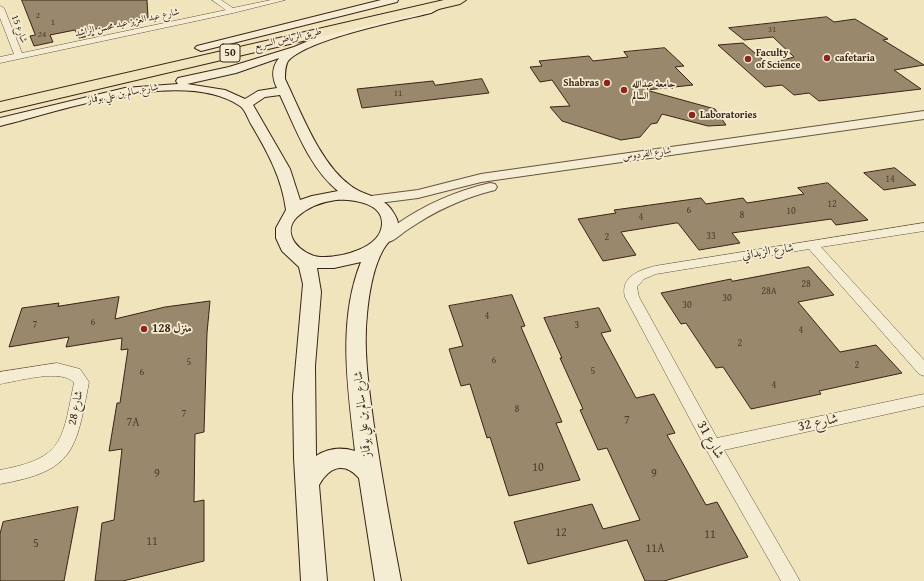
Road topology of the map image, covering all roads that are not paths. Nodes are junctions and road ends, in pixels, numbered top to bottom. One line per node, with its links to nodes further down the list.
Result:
1 (216, 0): 8 (street)
2 (281, 0): 8 (street, شارع عبد العزيز عبد محسن الراشد)
3 (393, 0): 9 (main road)
4 (419, 0): 9 (highway, طريق الرياض السريع / 50)
5 (460, 0): 6 (highway, طريق الرياض السريع / 50)
6 (443, 4): 10 (main road); 13 (highway, طريق الرياض السريع / 50)
7 (0, 8): 11 (street, شارع 15)
8 (233, 11): 11 (street, شارع عبد العزيز عبد محسن الراشد)
9 (201, 48): 16 (highway, طريق الرياض السريع / 50)
10 (295, 49): 14 (main road); 15 (main road)
11 (19, 56): 12 (street, شارع عبد العزيز عبد محسن الراشد)
12 (0, 60)
13 (171, 67): 18 (highway, طريق الرياض السريع / 50); 19 (highway)
14 (162, 86): 17 (main road, شارع سالم بن علي بوقماز); 21 (main road, شارع سالم بن علي بوقماز)
15 (285, 91): 17 (main road); 23 (main road)
16 (0, 96)
17 (246, 104): 24 (main road)
18 (0, 107)
19 (0, 114)
20 (924, 115): 23 (street, شارع الفردوس)
21 (0, 122)
22 (924, 125): 26 (street, شارع الفردوس)
23 (363, 198): 24 (main road); 26 (main road)
24 (294, 212): 28 (main road)
25 (924, 227): 27 (street, شارع الزبداني)
26 (380, 244): 28 (main road); 34 (main road, شارع سالم بن علي بوقماز)
27 (812, 245): 29 (street, شارع الزبداني); 30 (street)
28 (300, 256): 36 (main road)
29 (632, 298): 33 (street, شارع 31)
30 (924, 370)
31 (0, 378): 35 (street, شارع 28)
32 (924, 400): 33 (street, شارع 32)
33 (713, 446): 39 (street, شارع 31)
34 (369, 473): 36 (main road); 38 (main road, شارع سالم بن علي بوقماز)
35 (0, 478)
36 (307, 484): 37 (main road)
37 (314, 581)
38 (388, 581)
39 (791, 581)

